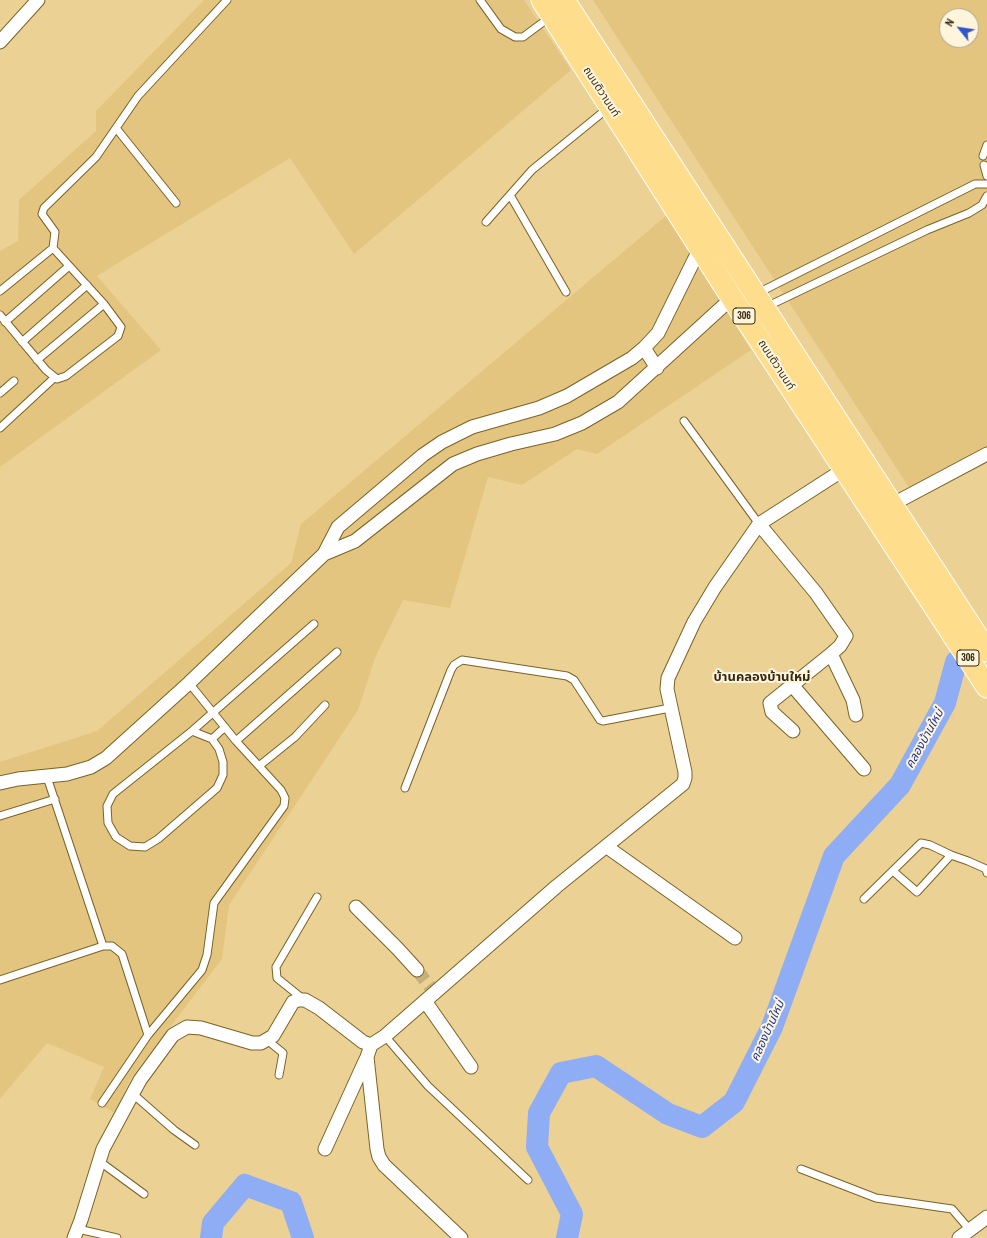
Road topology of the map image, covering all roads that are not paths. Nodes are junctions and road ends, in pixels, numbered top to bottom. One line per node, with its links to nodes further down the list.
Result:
1 (38, 0): 5 (street)
2 (227, 0): 7 (lane)
3 (480, 0): 4 (lane)
4 (553, 5): 6 (main road, ถนนติวานนท์ / 306); 24 (main road, ถนนติวานนท์ / 306)
5 (0, 42)
6 (610, 106): 13 (lane); 18 (main road, ถนนติวานนท์ / 306)
7 (116, 128): 15 (lane); 17 (lane)
8 (987, 145): 9 (lane)
9 (983, 156)
10 (984, 164): 11 (lane)
11 (987, 176)
12 (987, 184): 24 (lane)
13 (510, 195): 16 (lane); 22 (lane)
14 (987, 196): 24 (lane)
15 (176, 203)
16 (486, 222)
17 (53, 248): 19 (lane); 21 (lane)
18 (700, 248): 23 (main road, ถนนติวานนท์ / 306); 28 (street)
19 (69, 266): 20 (lane); 26 (lane)
20 (87, 286): 25 (lane); 27 (lane)
21 (0, 291)
22 (566, 292)
23 (732, 298): 30 (street); 37 (main road, ถนนติวานนท์ / 306)
24 (760, 301): 38 (main road, ถนนติวานนท์ / 306)
25 (104, 304): 29 (lane); 31 (lane)
26 (2, 318): 27 (lane)
27 (22, 342): 29 (lane)
28 (644, 348): 30 (street); 40 (street)
29 (37, 360): 31 (lane)
30 (657, 368): 40 (street)
31 (54, 378): 35 (lane)
32 (14, 381): 33 (lane)
33 (0, 393)
34 (684, 421): 39 (lane)
35 (0, 428)
36 (987, 454): 38 (street)
37 (844, 470): 39 (street); 41 (main road, ถนนติวานนท์ / 306)
38 (893, 504): 41 (main road, ถนนติวานนท์ / 306)
39 (759, 524): 45 (street); 50 (street)
40 (324, 554): 46 (street)
41 (958, 623): 43 (main road, ถนนติวานนท์ / 306); 48 (main road, ถนนติวานนท์ / 306)
42 (314, 624): 51 (lane)
43 (987, 651)
44 (337, 652): 57 (lane)
45 (831, 654): 47 (street); 52 (street)
46 (189, 683): 51 (lane); 60 (street)
47 (792, 685): 55 (street); 59 (street)
48 (987, 687)
49 (325, 704): 58 (lane)
50 (670, 708): 62 (lane); 65 (street)
51 (213, 712): 53 (lane); 54 (lane)
52 (856, 715)
53 (225, 727): 56 (lane); 57 (lane)
54 (192, 731): 56 (lane); 56 (lane)
55 (793, 731)
56 (212, 739)
57 (236, 741): 58 (lane)
58 (259, 766): 78 (lane)
59 (864, 769)
60 (47, 777): 61 (street); 63 (lane)
61 (0, 783)
62 (405, 788)
63 (55, 799): 64 (lane); 73 (lane)
64 (0, 816)
65 (607, 847): 72 (street); 76 (street)
66 (951, 855): 67 (lane); 68 (lane); 68 (lane)
67 (986, 870)
68 (893, 871): 70 (lane)
69 (317, 897): 77 (lane)
70 (864, 899)
71 (356, 908): 74 (street)
72 (735, 938)
73 (103, 946): 75 (lane); 78 (lane)
74 (417, 970)
75 (0, 980)
76 (430, 994): 79 (street); 83 (street)
77 (305, 1000): 80 (street); 81 (street)
78 (148, 1035): 86 (lane)
79 (386, 1036): 81 (street); 91 (lane)
80 (267, 1040): 84 (lane); 85 (street)
81 (371, 1045): 82 (street)
82 (367, 1057): 88 (street); 97 (street)
83 (471, 1067)
84 (279, 1075)
85 (133, 1094): 87 (lane); 89 (street)
86 (102, 1103)
87 (195, 1145)
88 (325, 1149)
89 (99, 1161): 92 (lane); 95 (street)
90 (801, 1168): 94 (lane)
91 (528, 1180)
92 (144, 1194)
93 (987, 1218): 94 (street)
94 (970, 1230): 98 (street)
95 (76, 1233): 96 (lane)
96 (117, 1238)
97 (461, 1238)
98 (959, 1238)

